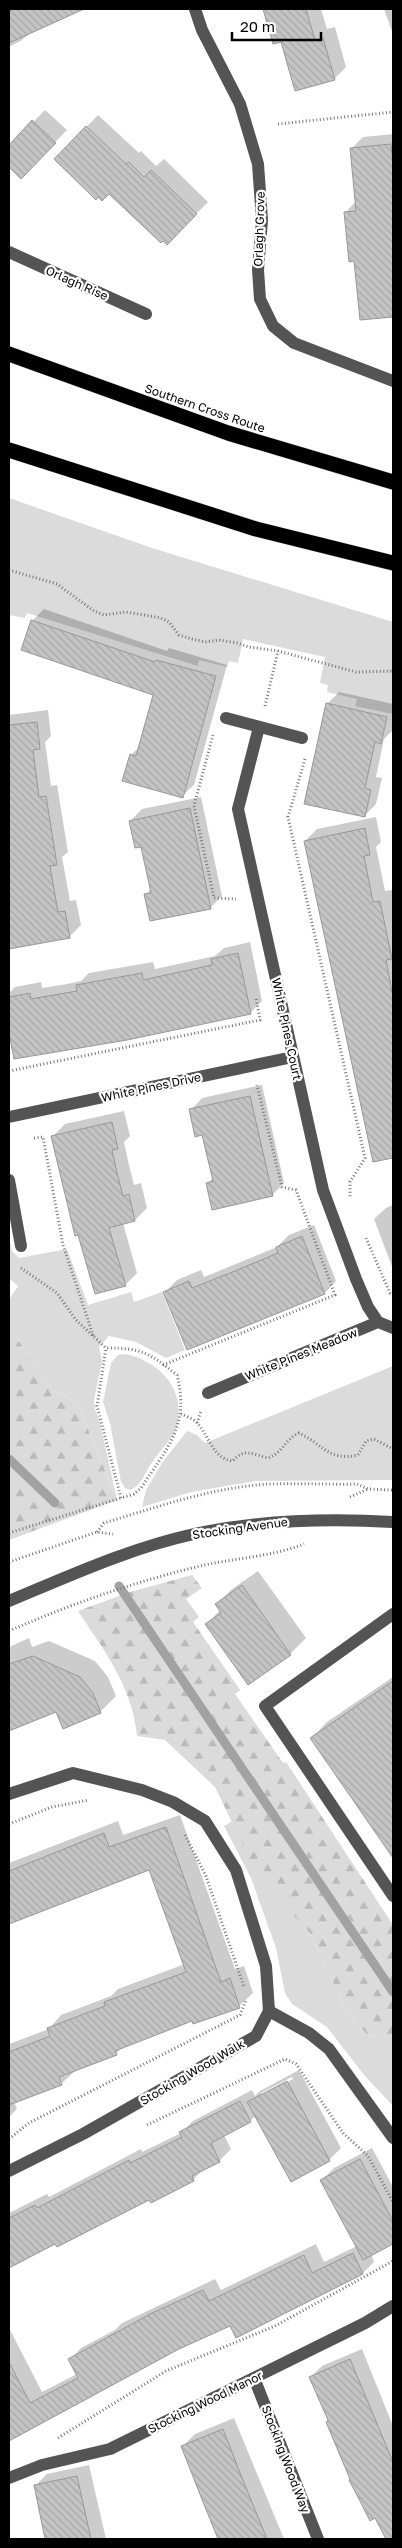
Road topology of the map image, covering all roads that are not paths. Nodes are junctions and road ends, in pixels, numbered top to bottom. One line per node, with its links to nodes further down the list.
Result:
1 (195, 9): 5 (street, Orlagh Grove)
2 (9, 252): 3 (street, Orlagh Rise)
3 (146, 314)
4 (9, 354): 7 (highway, Southern Cross Route)
5 (393, 380)
6 (9, 450): 8 (highway)
7 (393, 482)
8 (393, 563)
9 (226, 718): 10 (street)
10 (259, 728): 11 (street); 12 (street, White Pines Court)
11 (302, 738)
12 (293, 1057): 13 (street, White Pines Drive); 16 (street, White Pines Court)
13 (9, 1118)
14 (9, 1180): 15 (street)
15 (21, 1246)
16 (378, 1322): 17 (street); 18 (street, White Pines Meadow)
17 (393, 1328)
18 (208, 1392)
19 (393, 1522): 20 (street, Stocking Avenue)
20 (9, 1601)
21 (393, 1614): 23 (street)
22 (9, 1794): 24 (street)
23 (393, 1896)
24 (269, 2012): 25 (street); 26 (street, Stocking Wood Walk)
25 (393, 2138)
26 (9, 2171)
27 (393, 2306): 28 (street, Stocking Wood Manor)
28 (254, 2378): 29 (street, Stocking Wood Manor); 30 (street, Stocking Wood Way)
29 (9, 2478)
30 (318, 2539)

